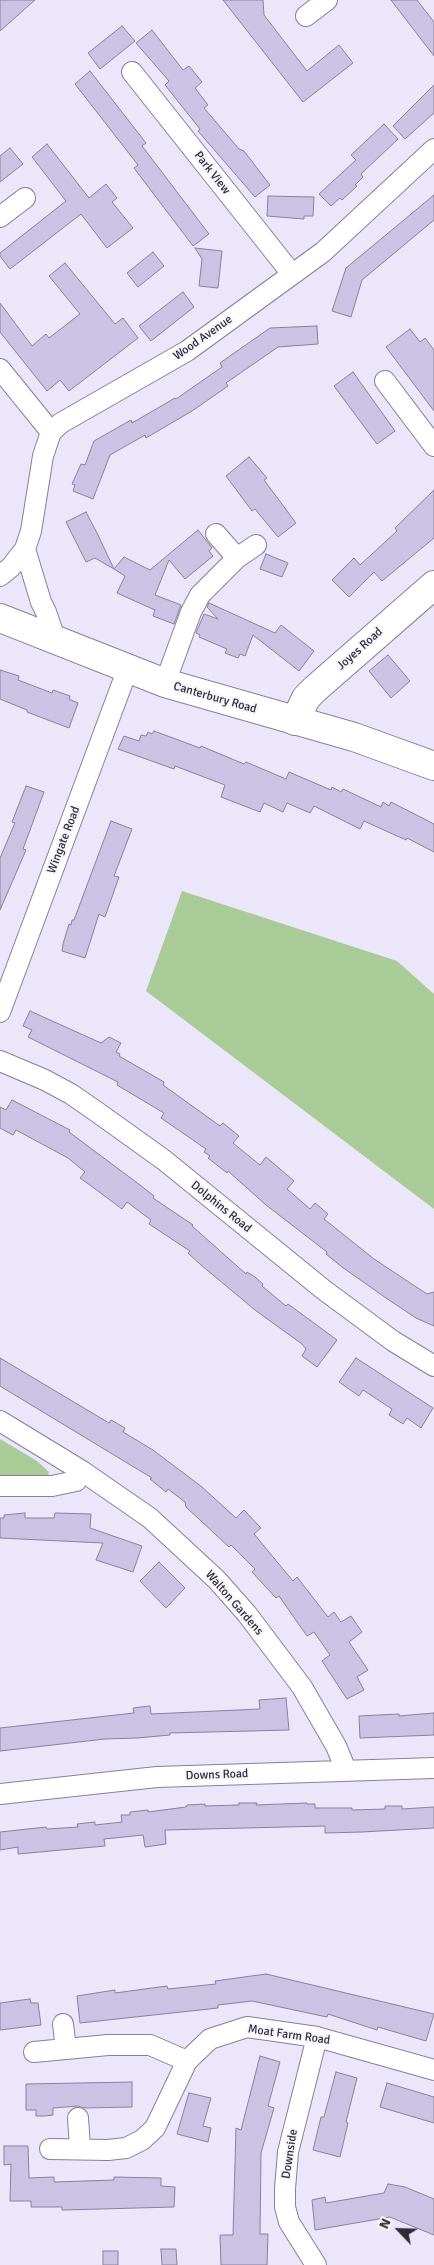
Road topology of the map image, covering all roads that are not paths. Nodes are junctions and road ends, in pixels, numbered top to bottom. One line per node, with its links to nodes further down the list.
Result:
1 (327, 0): 2 (street)
2 (306, 16)
3 (132, 72): 7 (street, Park View)
4 (434, 149): 7 (street, Wood Avenue)
5 (26, 198): 6 (street)
6 (0, 217)
7 (292, 274): 10 (street, Wood Avenue)
8 (0, 369): 10 (street)
9 (385, 381): 11 (street)
10 (51, 432): 14 (street)
11 (434, 446)
12 (216, 534): 15 (street)
13 (256, 545): 15 (street)
14 (25, 549): 16 (street); 19 (street)
15 (237, 558): 21 (street)
16 (0, 576)
17 (434, 585): 22 (main road, Joyes Road)
18 (0, 618): 19 (main road, Canterbury Road)
19 (55, 638): 20 (main road, Canterbury Road)
20 (128, 668): 21 (main road, Canterbury Road); 24 (street, Wingate Road)
21 (165, 683): 22 (main road, Canterbury Road)
22 (294, 721): 23 (main road, Canterbury Road)
23 (434, 766)
24 (0, 1012)
25 (0, 1061): 26 (street, Dolphins Road)
26 (434, 1366)
27 (0, 1421): 28 (street, Walton Gardens)
28 (82, 1471): 29 (street); 31 (street, Walton Gardens)
29 (0, 1486)
30 (434, 1768): 31 (street, Downs Road)
31 (346, 1770): 32 (street, Downs Road)
32 (0, 1794)
33 (63, 2024): 35 (street)
34 (317, 2037): 37 (street, Moat Farm Road); 38 (street, Moat Farm Road); 42 (street, Downside)
35 (66, 2049): 36 (street); 37 (street)
36 (34, 2052)
37 (187, 2061): 40 (street, Moat Farm Road)
38 (434, 2070)
39 (78, 2118): 40 (street)
40 (80, 2148): 41 (street, Moat Farm Road)
41 (50, 2149)
42 (316, 2265)

